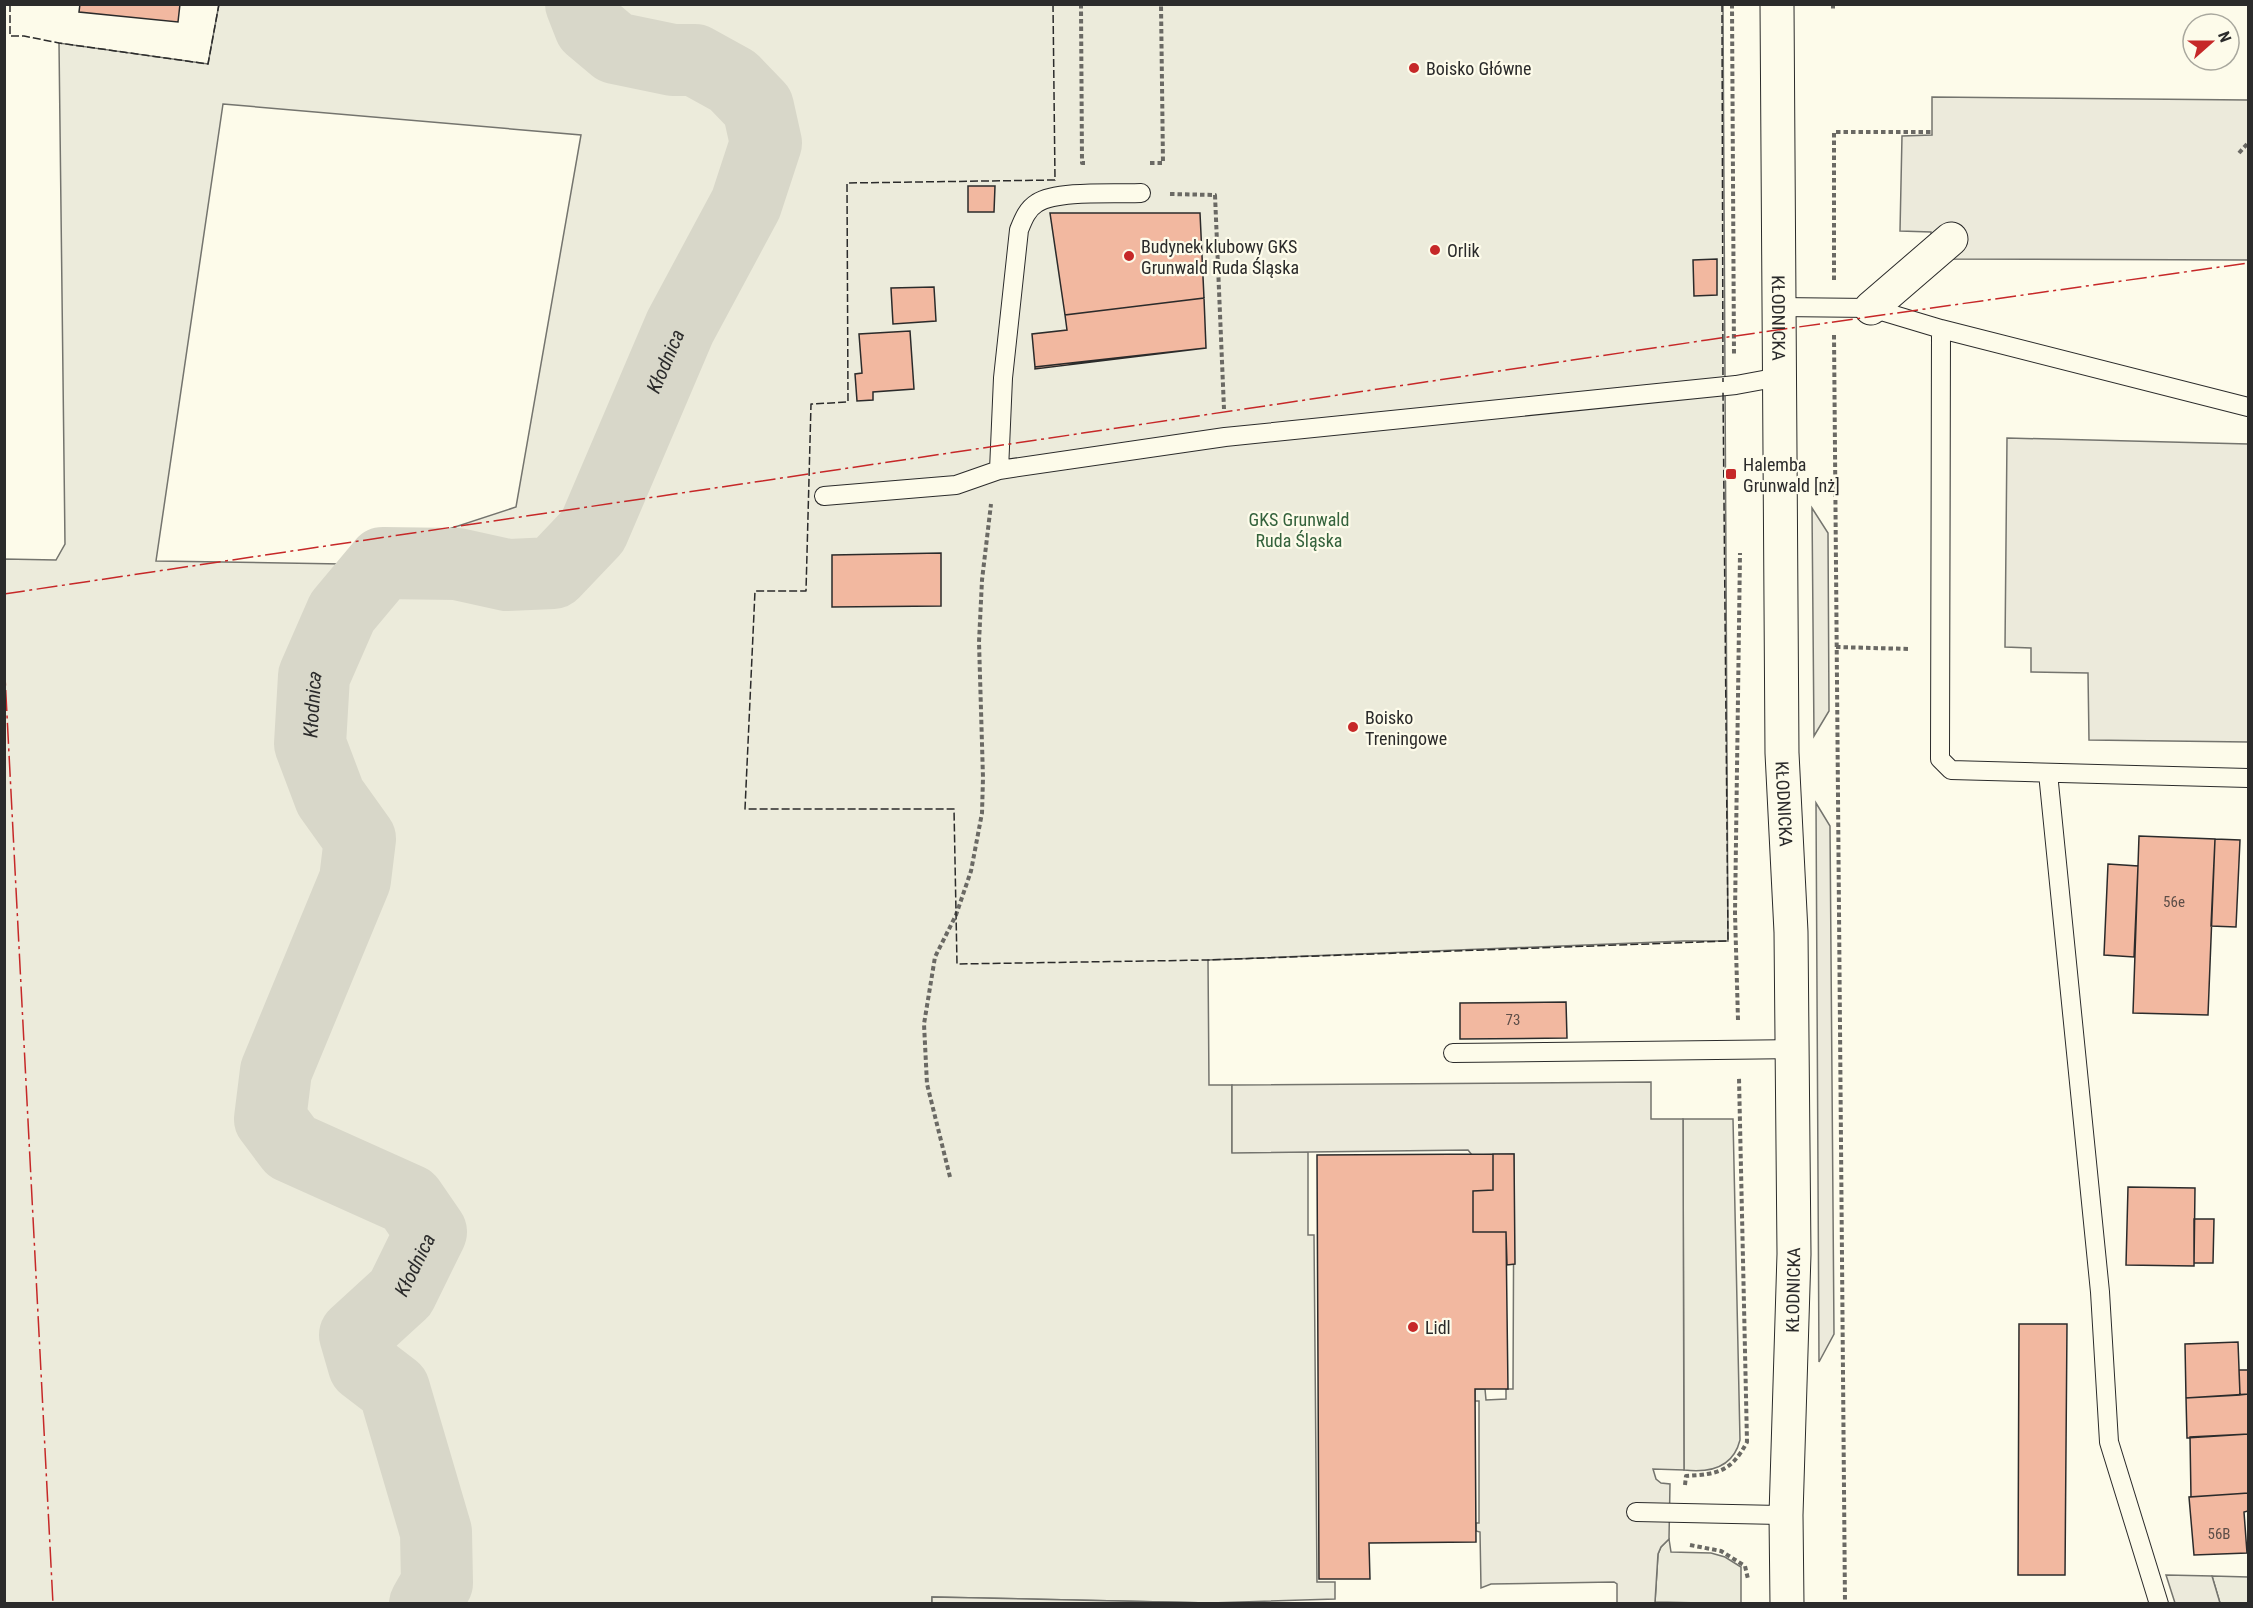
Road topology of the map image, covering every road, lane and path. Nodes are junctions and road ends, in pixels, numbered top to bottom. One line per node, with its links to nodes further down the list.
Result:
1 (1081, 4): 10 (path)
2 (1161, 4): 11 (path)
3 (1732, 4): 18 (path)
4 (1777, 4): 13 (street, KŁODNICKA)
5 (1833, 4): 6 (path)
6 (1833, 11)
7 (1932, 132): 14 (path)
8 (2248, 143): 9 (path)
9 (2240, 153)
10 (1082, 162)
11 (1141, 193): 20 (path); 21 (lane)
12 (1951, 239): 15 (street)
13 (1778, 307): 14 (lane); 17 (street, KŁODNICKA)
14 (1834, 307): 15 (lane); 24 (path)
15 (1871, 308): 16 (lane)
16 (1941, 329): 19 (lane); 25 (lane)
17 (1779, 377): 18 (lane); 28 (street, KŁODNICKA)
18 (1736, 385): 20 (lane)
19 (2248, 407)
20 (1225, 437): 21 (lane)
21 (999, 470): 22 (lane); 31 (path)
22 (824, 496)
23 (1740, 553): 29 (path)
24 (1836, 647): 25 (path); 37 (path)
25 (1940, 650): 26 (lane)
26 (2048, 773): 27 (lane); 38 (lane)
27 (2248, 778)
28 (1792, 1049): 29 (lane); 34 (street, KŁODNICKA)
29 (1739, 1050): 30 (lane); 33 (path)
30 (1453, 1053)
31 (950, 1177)
32 (1636, 1512): 33 (lane)
33 (1684, 1513): 34 (lane); 35 (path)
34 (1786, 1515): 36 (street, KŁODNICKA)
35 (1749, 1584)
36 (1787, 1604)
37 (1845, 1604)
38 (2159, 1604)

